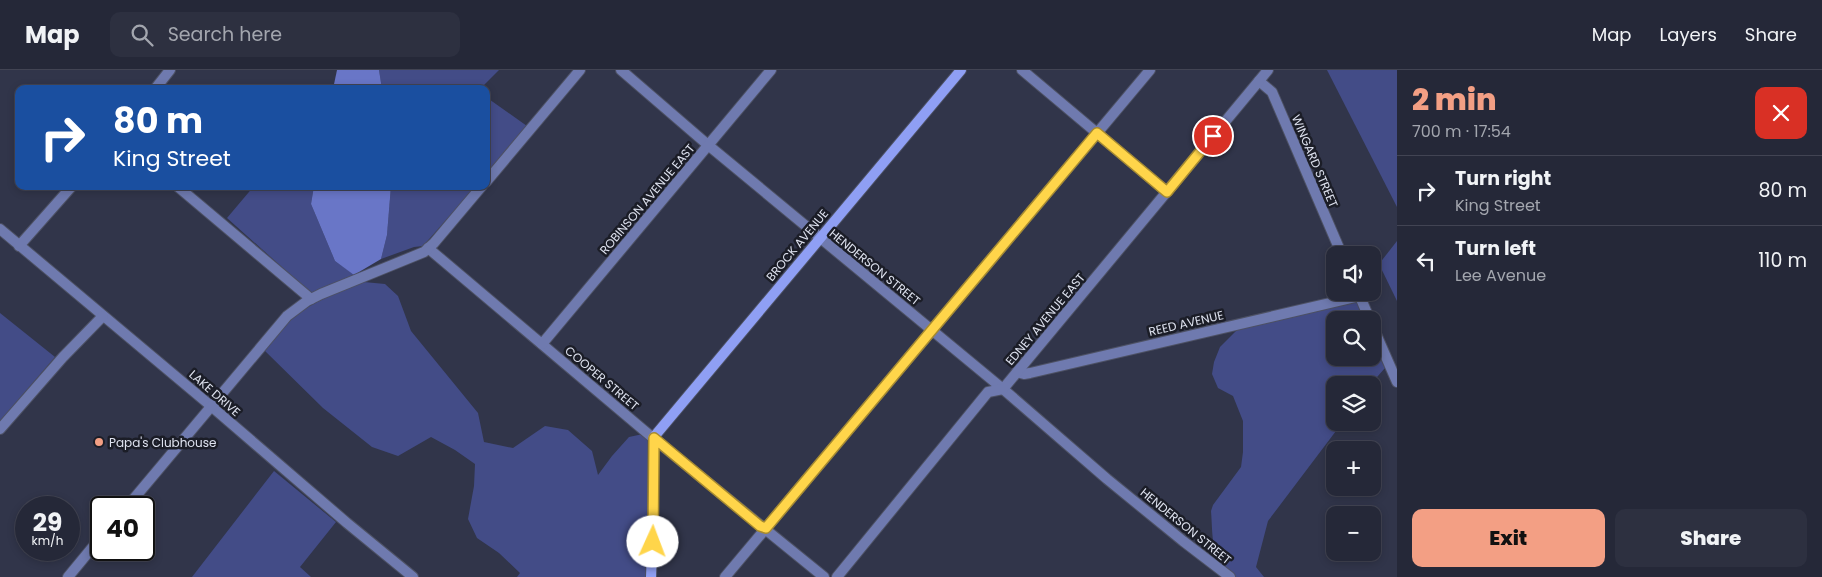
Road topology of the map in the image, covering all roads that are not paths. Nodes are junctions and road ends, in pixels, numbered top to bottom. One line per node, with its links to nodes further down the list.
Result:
1 (170, 70): 10 (street)
2 (580, 70): 13 (street)
3 (621, 70): 12 (street, HENDERSON STREET)
4 (771, 70): 12 (street, ROBINSON AVENUE EAST)
5 (961, 70): 19 (street, BROCK AVENUE)
6 (1022, 70): 11 (street)
7 (1150, 70): 11 (street)
8 (1268, 70): 9 (street, EDNEY AVENUE EAST)
9 (1259, 80): 17 (street, EDNEY AVENUE EAST); 21 (street, WINGARD STREET)
10 (159, 85)
11 (1097, 133): 17 (street); 26 (street)
12 (708, 145): 19 (street, HENDERSON STREET); 27 (street, ROBINSON AVENUE EAST)
13 (490, 177)
14 (69, 190): 20 (street)
15 (182, 190): 23 (street)
16 (479, 190): 22 (street)
17 (1167, 192): 29 (street, EDNEY AVENUE EAST)
18 (0, 229): 20 (street, LAKE DRIVE)
19 (820, 237): 26 (street, HENDERSON STREET); 34 (street, BROCK AVENUE)
20 (20, 246): 25 (street, LAKE DRIVE)
21 (1338, 246)
22 (428, 248): 23 (street); 27 (street, COOPER STREET)
23 (311, 299): 32 (street)
24 (1330, 301): 29 (street, REED AVENUE)
25 (102, 316): 32 (street, LAKE DRIVE); 33 (street)
26 (932, 329): 31 (street, HENDERSON STREET); 36 (street)
27 (542, 344): 34 (street, COOPER STREET)
28 (1381, 346): 30 (street)
29 (1017, 372): 31 (street, EDNEY AVENUE EAST)
30 (1397, 382)
31 (1003, 389): 43 (street, EDNEY AVENUE EAST); 44 (street, HENDERSON STREET)
32 (211, 406): 35 (street); 39 (street, LAKE DRIVE)
33 (0, 429)
34 (654, 438): 36 (street, COOPER STREET); 40 (street)
35 (136, 496)
36 (766, 528): 41 (street); 42 (street, COOPER STREET)
37 (90, 550): 38 (street)
38 (68, 577)
39 (413, 577)
40 (651, 577)
41 (725, 577)
42 (824, 577)
43 (837, 577)
44 (1230, 577)

